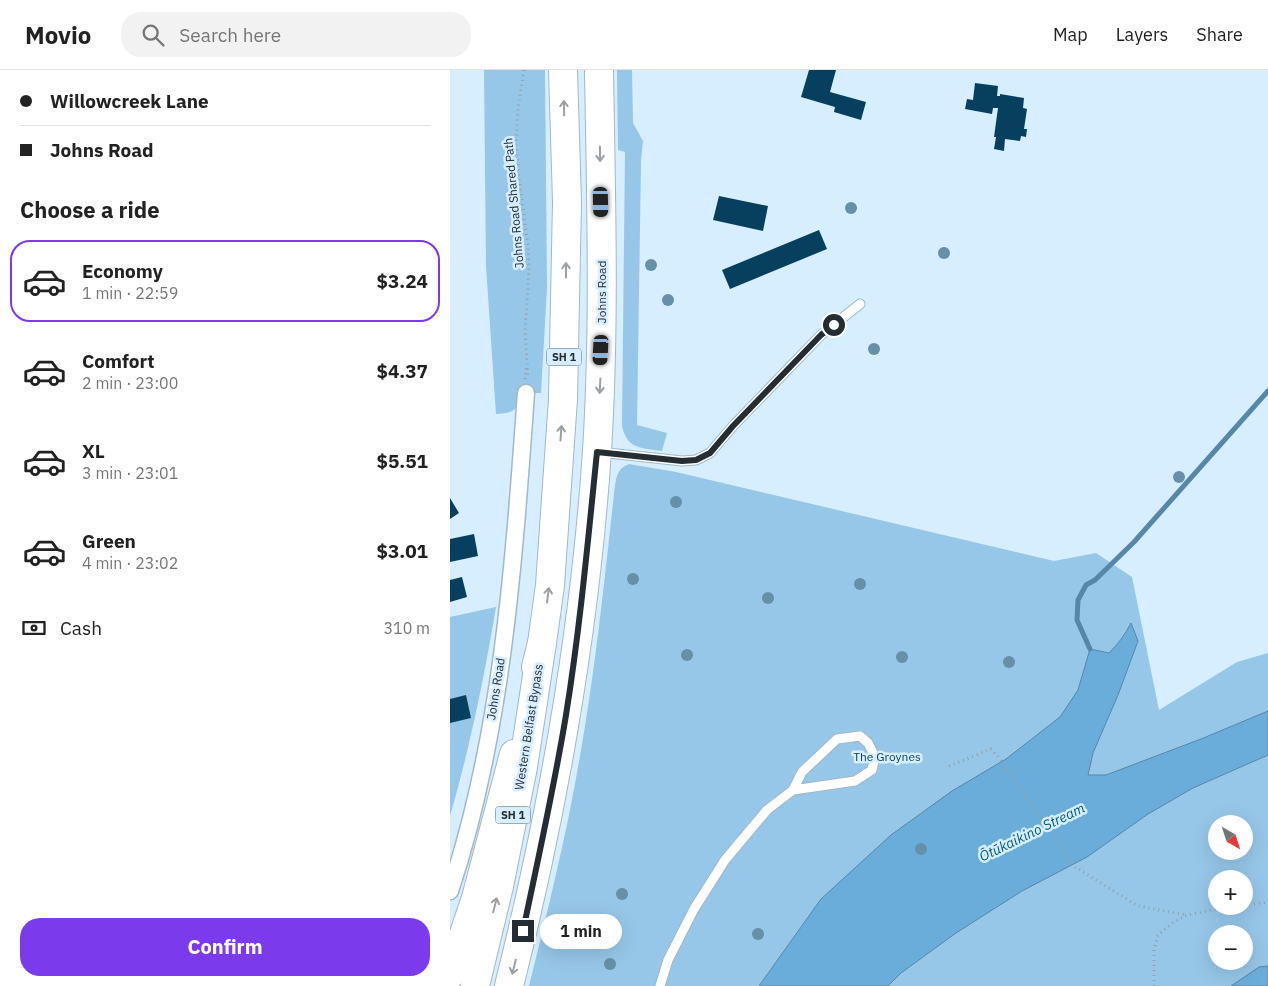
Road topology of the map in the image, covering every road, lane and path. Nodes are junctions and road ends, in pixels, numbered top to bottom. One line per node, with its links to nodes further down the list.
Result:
1 (524, 70): 5 (path, Johns Road Shared Path)
2 (563, 70): 8 (highway, SH 1, one-way to 2)
3 (599, 70): 7 (highway, Johns Road / SH 1, one-way to 7)
4 (860, 304): 7 (lane)
5 (527, 365)
6 (526, 393): 11 (street, Johns Road)
7 (597, 452): 18 (highway, Johns Road / SH 1, one-way to 18)
8 (542, 643): 16 (highway); 17 (highway, Western Belfast Bypass / SH 1, one-way to 8)
9 (949, 766): 15 (path)
10 (793, 790): 10 (lane); 19 (lane)
11 (450, 891)
12 (1268, 902): 13 (path)
13 (1253, 904)
14 (1208, 911): 15 (path)
15 (1188, 915): 20 (path)
16 (450, 975)
17 (475, 986)
18 (509, 986)
19 (660, 986)
20 (1154, 986)

